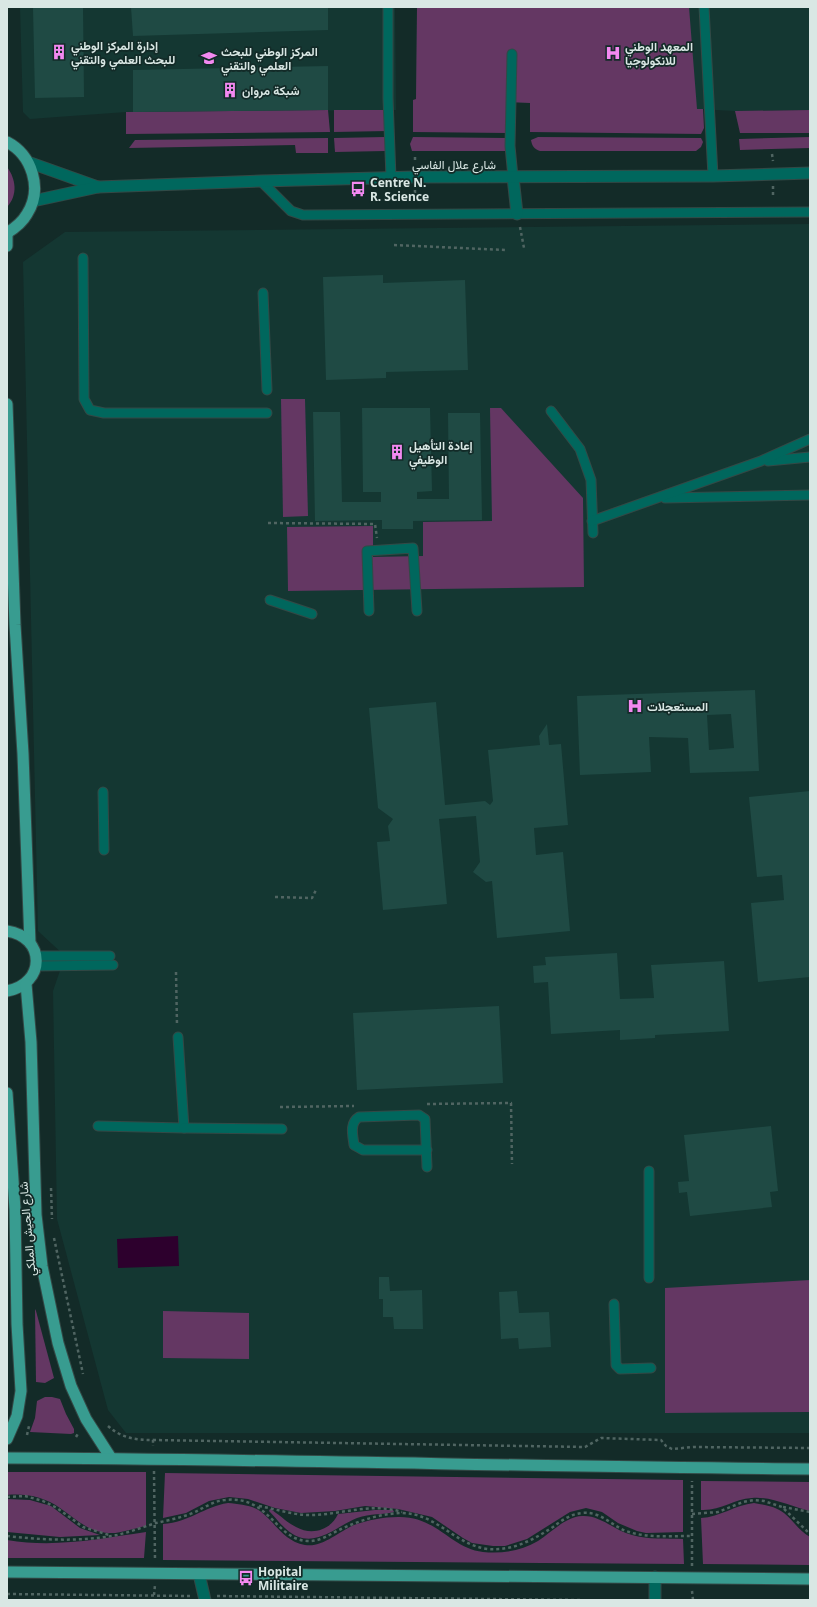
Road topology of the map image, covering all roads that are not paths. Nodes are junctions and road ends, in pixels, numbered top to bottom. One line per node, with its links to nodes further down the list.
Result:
1 (388, 7): 9 (lane)
2 (704, 7): 7 (lane)
3 (512, 54): 8 (lane)
4 (7, 142): 5 (main road)
5 (28, 162): 11 (street, شارع علال الفاسي); 12 (main road)
6 (810, 173): 7 (street, شارع علال الفاسي)
7 (713, 176): 8 (street, شارع علال الفاسي)
8 (513, 177): 9 (street, شارع علال الفاسي); 14 (street)
9 (391, 178): 10 (street, شارع علال الفاسي)
10 (261, 181): 11 (street, شارع علال الفاسي); 14 (lane)
11 (98, 187): 12 (street, شارع علال الفاسي)
12 (33, 201): 15 (main road)
13 (810, 212): 14 (lane)
14 (517, 214)
15 (7, 233): 16 (main road)
16 (7, 246)
17 (83, 258): 22 (lane)
18 (263, 292): 19 (lane)
19 (267, 390)
20 (7, 404): 37 (main road)
21 (551, 411): 28 (lane)
22 (267, 413)
23 (810, 438): 25 (lane)
24 (810, 457): 25 (lane)
25 (761, 461): 27 (lane)
26 (810, 495): 27 (lane)
27 (656, 498): 28 (lane)
28 (592, 521): 29 (lane)
29 (593, 533)
30 (270, 600): 33 (lane)
31 (369, 611): 32 (lane)
32 (417, 611)
33 (312, 614)
34 (103, 792): 35 (lane)
35 (104, 850)
36 (7, 931): 37 (main road)
37 (30, 943): 39 (main road)
38 (111, 960): 39 (lane)
39 (36, 961): 40 (main road)
40 (26, 984): 41 (main road); 55 (main road, شارع الجيش الملكي)
41 (7, 991)
42 (178, 1036): 45 (lane)
43 (7, 1093): 53 (main road, شارع الجيش الملكي)
44 (98, 1126): 45 (lane)
45 (184, 1128): 46 (lane)
46 (282, 1129)
47 (427, 1150): 47 (lane); 48 (lane)
48 (428, 1167)
49 (649, 1171): 50 (lane)
50 (650, 1278)
51 (614, 1304): 52 (lane)
52 (651, 1368)
53 (7, 1439)
54 (7, 1458): 55 (main road)
55 (111, 1458): 56 (main road)
56 (810, 1468)
57 (7, 1572): 58 (main road)
58 (199, 1574): 59 (main road); 61 (street)
59 (655, 1577): 60 (main road); 62 (street)
60 (810, 1579)
61 (204, 1598)
62 (655, 1600)

